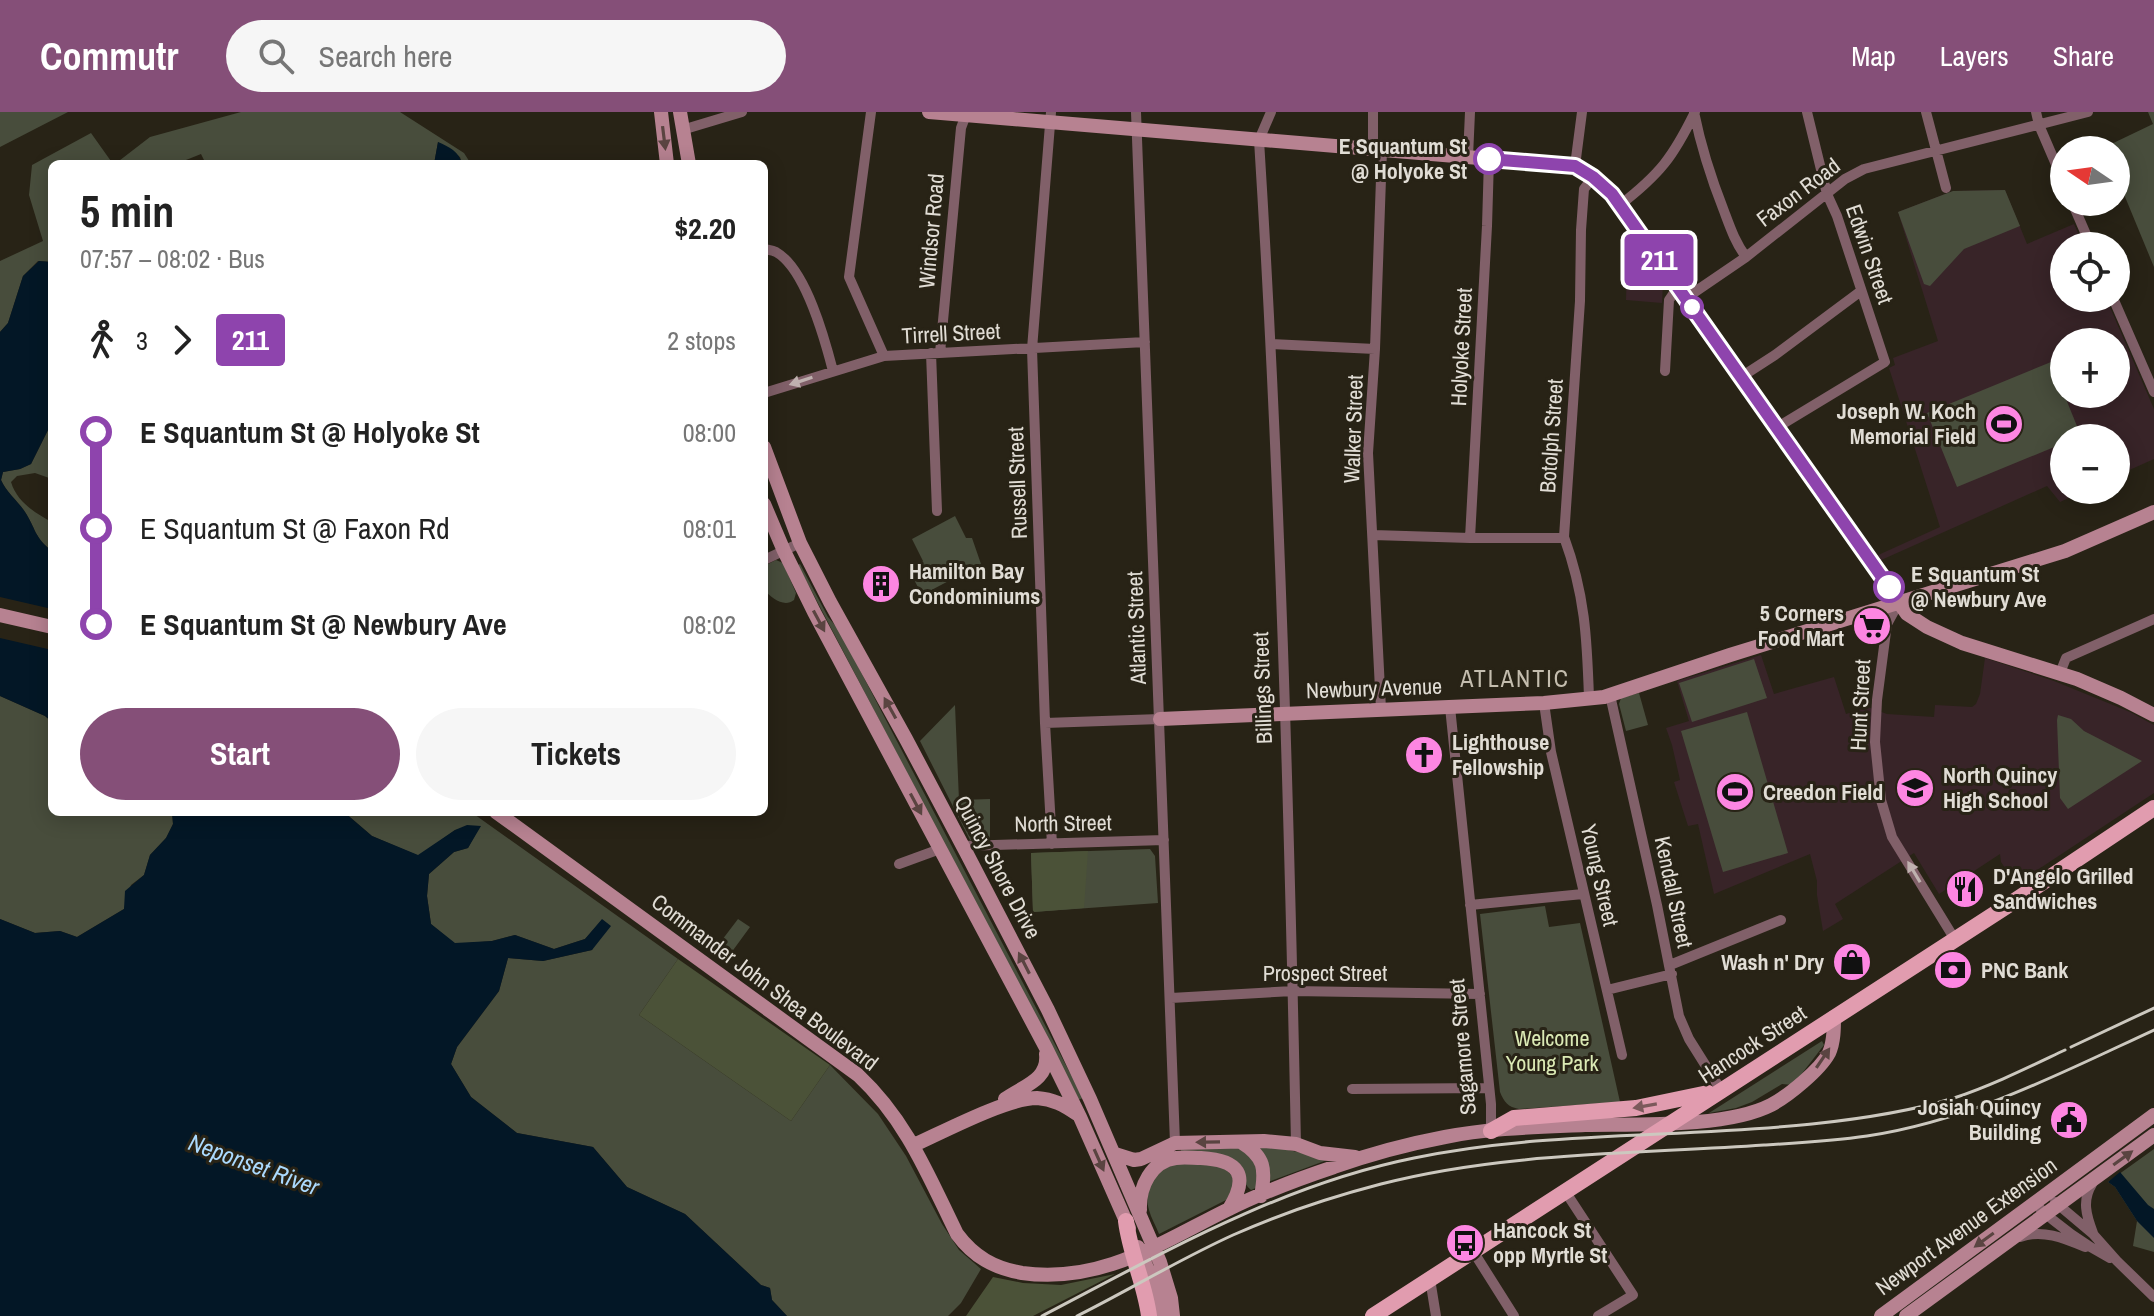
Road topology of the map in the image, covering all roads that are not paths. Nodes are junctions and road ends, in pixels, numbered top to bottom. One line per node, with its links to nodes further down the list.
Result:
1 (661, 112): 27 (main road, one-way to 27)
2 (680, 112): 19 (main road)
3 (742, 112): 19 (street)
4 (871, 112): 44 (street)
5 (929, 112): 16 (main road)
6 (1136, 112): 20 (street, Atlantic Street)
7 (1271, 112): 21 (street, Billings Street)
8 (1373, 112): 22 (street, Walker Street)
9 (1470, 112): 25 (street)
10 (1582, 112): 29 (street)
11 (1695, 112): 33 (street); 35 (street)
12 (1807, 112): 32 (street, Edwin Street)
13 (1926, 112): 23 (street)
14 (2036, 112): 18 (street)
15 (2088, 112): 18 (street, Faxon Road)
16 (967, 114): 17 (main road); 43 (street, Windsor Road)
17 (1051, 117): 20 (main road); 41 (street, Russell Street)
18 (2039, 125): 23 (street, Faxon Road); 24 (street)
19 (682, 130): 28 (main road)
20 (1136, 131): 21 (main road); 39 (street, Atlantic Street)
21 (1259, 140): 22 (main road); 40 (street, Billings Street)
22 (1378, 150): 25 (main road); 42 (street, Walker Street)
23 (1936, 150): 31 (street); 32 (street, Faxon Road)
24 (2050, 151)
25 (1468, 157): 26 (main road)
26 (1489, 159): 29 (main road); 56 (street, Holyoke Street)
27 (667, 160)
28 (688, 160)
29 (1575, 166): 30 (main road)
30 (1593, 177): 33 (main road); 57 (street, Botolph Street)
31 (1946, 188)
32 (1827, 194): 35 (street, Faxon Road); 36 (street, Edwin Street)
33 (1620, 205): 37 (main road)
34 (768, 250): 45 (street)
35 (1746, 257): 37 (street, Faxon Road)
36 (1861, 291): 47 (street); 50 (street, Edwin Street)
37 (1682, 292): 46 (street); 47 (main road)
38 (2119, 312): 49 (street)
39 (1145, 342): 41 (street, Tirrell Street); 73 (street, Atlantic Street)
40 (1271, 344): 42 (street); 71 (street, Billings Street)
41 (1032, 349): 43 (street, Tirrell Street); 74 (street, Russell Street)
42 (1375, 349): 55 (street, Walker Street)
43 (936, 353): 44 (street, Tirrell Street); 52 (street, Windsor Road)
44 (884, 356): 45 (street, Tirrell Street)
45 (833, 371): 48 (street, Tirrell Street, one-way to 48)
46 (1665, 371)
47 (1741, 377): 50 (main road)
48 (768, 392)
49 (2154, 392)
50 (1776, 428): 61 (main road)
51 (768, 458): 58 (main road, Quincy Shore Drive)
52 (937, 511)
53 (2154, 512): 61 (main road, Newbury Avenue)
54 (768, 513): 59 (main road, Quincy Shore Drive)
55 (1373, 535): 56 (street); 70 (street, Walker Street)
56 (1470, 538): 57 (street)
57 (1564, 538): 67 (street, Botolph Street)
58 (800, 543): 59 (street); 79 (main road, Quincy Shore Drive, one-way to 58)
59 (784, 551): 60 (street); 80 (main road, Quincy Shore Drive, one-way to 80)
60 (768, 558)
61 (1899, 602): 65 (main road); 66 (main road, Newbury Avenue); 85 (street, Hunt Street, one-way to 61)
62 (0, 615): 64 (main road)
63 (2154, 619): 65 (street)
64 (48, 626)
65 (2060, 673): 72 (main road)
66 (1610, 695): 67 (main road, Newbury Avenue); 86 (street, Kendall Street)
67 (1589, 698): 68 (main road, Newbury Avenue)
68 (1544, 703): 69 (main road, Newbury Avenue); 82 (street, Young Street)
69 (1450, 707): 70 (main road, Newbury Avenue); 83 (street, Sagamore Street)
70 (1381, 709): 71 (main road, Newbury Avenue)
71 (1285, 714): 73 (main road, Newbury Avenue); 88 (street, Billings Street)
72 (2154, 715)
73 (1160, 719): 74 (street, Newbury Avenue); 77 (street, Atlantic Street)
74 (1045, 723): 78 (street, Russell Street)
75 (2154, 808): 85 (main road, Hancock Street)
76 (502, 816): 105 (main road, Commander John Shea Boulevard)
77 (1164, 840): 78 (street, North Street); 90 (street, Atlantic Street)
78 (1052, 844): 79 (street, North Street)
79 (963, 846): 106 (main road, Quincy Shore Drive, one-way to 79)
80 (940, 849): 81 (street); 92 (main road, Quincy Shore Drive)
81 (899, 864)
82 (1583, 894): 83 (street); 87 (street, Young Street)
83 (1470, 905): 89 (street, Sagamore Street)
84 (1781, 920): 86 (street)
85 (1954, 938): 91 (main road, Hancock Street)
86 (1671, 970): 87 (street); 96 (street, Kendall Street)
87 (1607, 990): 93 (street, Young Street)
88 (1293, 991): 89 (street, Prospect Street); 90 (street, Prospect Street); 104 (street, Billings Street)
89 (1480, 994): 94 (street, Sagamore Street)
90 (1171, 998): 103 (street, Atlantic Street)
91 (1834, 1017): 96 (main road, Hancock Street); 100 (main road, Sagamore Street, one-way to 91)
92 (1046, 1048): 97 (main road); 99 (main road, Quincy Shore Drive)
93 (1622, 1055)
94 (1489, 1088): 95 (street); 100 (street, Sagamore Street)
95 (1352, 1089)
96 (1721, 1090): 100 (main road, one-way to 100); 109 (main road, Hancock Street)
97 (985, 1113): 99 (main road); 105 (main road)
98 (2154, 1115): 111 (main road, Newport Avenue Extension)
99 (1080, 1117): 114 (main road, Quincy Shore Drive, one-way to 114)
100 (1491, 1131): 107 (main road, Commander John Shea Boulevard)
101 (2154, 1135): 108 (main road, Newport Avenue Extension, one-way to 101)
102 (1241, 1142): 103 (main road, one-way to 103); 104 (main road); 110 (main road)
103 (1175, 1143): 106 (main road)
104 (1296, 1144): 107 (main road)
105 (914, 1145): 112 (main road, Commander John Shea Boulevard)
106 (1115, 1154): 114 (main road, Quincy Shore Drive)
107 (1366, 1157): 110 (main road, Commander John Shea Boulevard)
108 (2096, 1177): 113 (main road, Newport Avenue Extension); 115 (street)
109 (1565, 1191): 117 (main road, Hancock Street); 128 (street)
110 (1261, 1196): 112 (main road, Commander John Shea Boulevard)
111 (2040, 1198): 113 (street); 129 (main road, Newport Avenue Extension, one-way to 129)
112 (1229, 1209): 114 (main road)
113 (2052, 1209): 115 (street); 116 (main road, Newport Avenue Extension); 118 (street)
114 (1133, 1218): 122 (main road); 123 (main road, Quincy Shore Drive); 124 (main road, Quincy Shore Drive)
115 (2093, 1234): 119 (street)
116 (2010, 1240): 118 (street); 130 (main road, Newport Avenue Extension)
117 (1473, 1251): 120 (main road, Hancock Street); 127 (street)
118 (2099, 1252): 119 (street)
119 (2117, 1261): 121 (street)
120 (1430, 1279): 125 (main road, Hancock Street); 126 (street)
121 (2154, 1297)
122 (1149, 1316)
123 (1161, 1316)
124 (1173, 1316)
125 (1373, 1316)
126 (1436, 1316)
127 (1514, 1316)
128 (1598, 1316)
129 (1881, 1316)
130 (1906, 1316)

